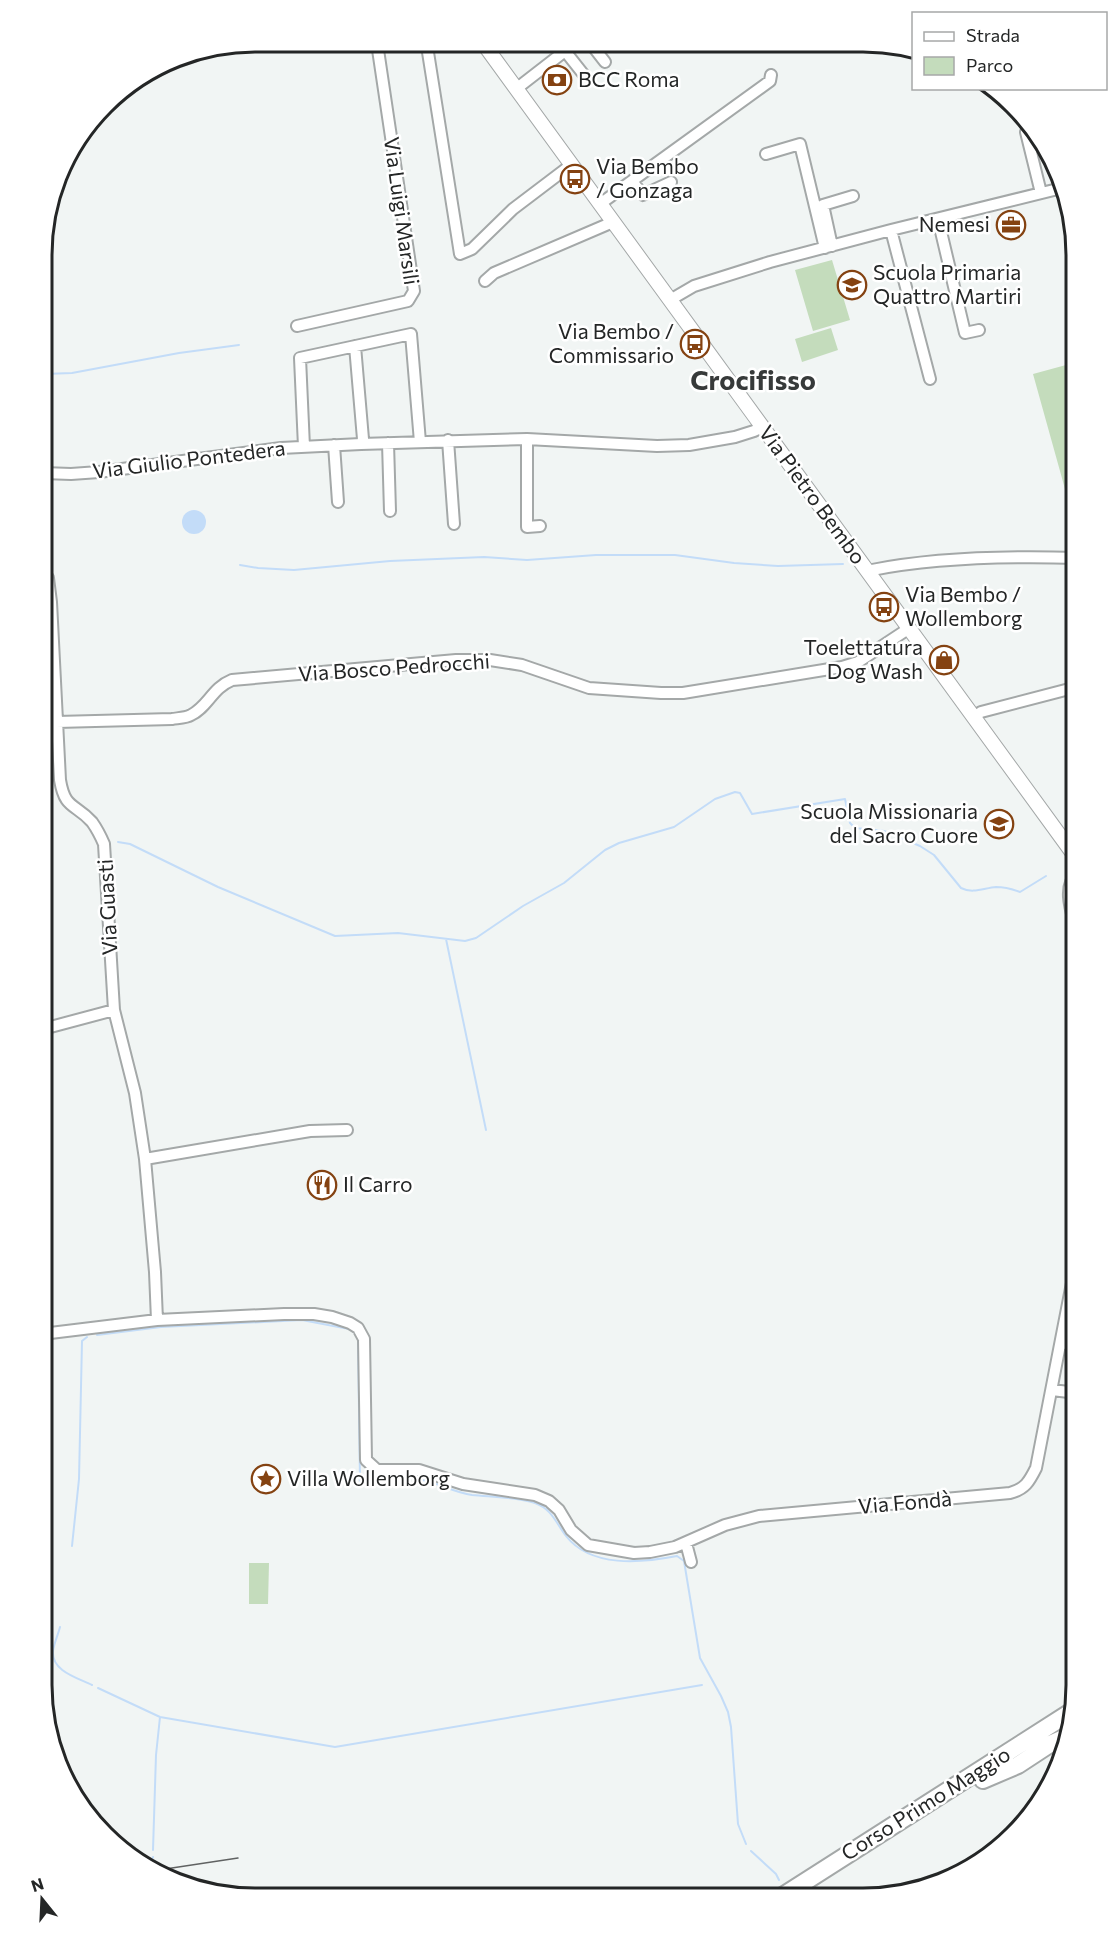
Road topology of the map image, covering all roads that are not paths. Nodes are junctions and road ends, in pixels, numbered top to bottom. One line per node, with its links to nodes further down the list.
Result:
1 (378, 52): 26 (street, Via Luigi Marsili)
2 (431, 52): 13 (street)
3 (489, 52): 10 (main road, Via Pietro Bembo)
4 (564, 52): 10 (street)
5 (572, 52): 8 (street)
6 (597, 52): 7 (street)
7 (605, 62)
8 (584, 75)
9 (770, 78): 14 (street)
10 (516, 89): 13 (main road, Via Pietro Bembo)
11 (1027, 137): 17 (street)
12 (766, 154): 23 (street)
13 (571, 165): 19 (main road, Via Pietro Bembo)
14 (632, 181): 15 (street); 19 (street)
15 (670, 182)
16 (1056, 189): 17 (street)
17 (1041, 193): 20 (street)
18 (854, 196): 23 (street)
19 (600, 204): 21 (main road, Via Pietro Bembo)
20 (938, 219): 22 (street); 27 (street)
21 (613, 222): 24 (street); 25 (main road, Via Pietro Bembo)
22 (891, 230): 23 (street); 29 (street)
23 (829, 247): 25 (street)
24 (485, 281)
25 (670, 300): 30 (main road, Via Pietro Bembo)
26 (297, 327)
27 (979, 330)
28 (355, 346): 33 (street); 35 (street); 37 (street)
29 (930, 379)
30 (763, 427): 31 (street, Via Giulio Pontedera); 44 (main road, Via Pietro Bembo)
31 (527, 439): 32 (street, Via Giulio Pontedera); 42 (street)
32 (448, 440): 33 (street, Via Giulio Pontedera); 41 (street)
33 (420, 442): 34 (street, Via Giulio Pontedera)
34 (388, 443): 35 (street, Via Giulio Pontedera); 40 (street)
35 (361, 444): 36 (street, Via Giulio Pontedera)
36 (334, 445): 37 (street, Via Giulio Pontedera); 39 (street)
37 (304, 447): 38 (street, Via Giulio Pontedera)
38 (52, 473)
39 (338, 502)
40 (390, 511)
41 (454, 524)
42 (540, 526)
43 (1066, 558): 44 (street)
44 (869, 573): 45 (main road, Via Pietro Bembo)
45 (908, 629): 48 (main road, Via Pietro Bembo); 49 (street, Via Bosco Pedrocchi)
46 (52, 639): 49 (street, Via Guasti)
47 (1066, 690): 48 (street)
48 (974, 717): 50 (main road, Via Pietro Bembo)
49 (57, 722): 51 (street, Via Guasti)
50 (1066, 844)
51 (114, 1010): 52 (street); 54 (street, Via Guasti)
52 (52, 1027)
53 (347, 1130): 54 (street)
54 (145, 1160): 56 (street, Via Guasti)
55 (1066, 1319): 58 (street, Via Fondà)
56 (158, 1320): 57 (street); 62 (street)
57 (52, 1333)
58 (1062, 1343): 59 (street); 60 (street, Via Fondà)
59 (1066, 1344)
60 (1052, 1390): 61 (street); 62 (street, Via Fondà)
61 (1066, 1392)
62 (686, 1543): 63 (street)
63 (691, 1563)
64 (1066, 1705): 68 (highway)
65 (1064, 1717): 68 (highway, Corso Primo Maggio)
66 (1062, 1729): 68 (highway, Corso Primo Maggio)
67 (1059, 1740): 68 (highway)
68 (983, 1775): 69 (highway, Corso Primo Maggio); 70 (highway, Corso Primo Maggio)
69 (796, 1888)
70 (814, 1888)

